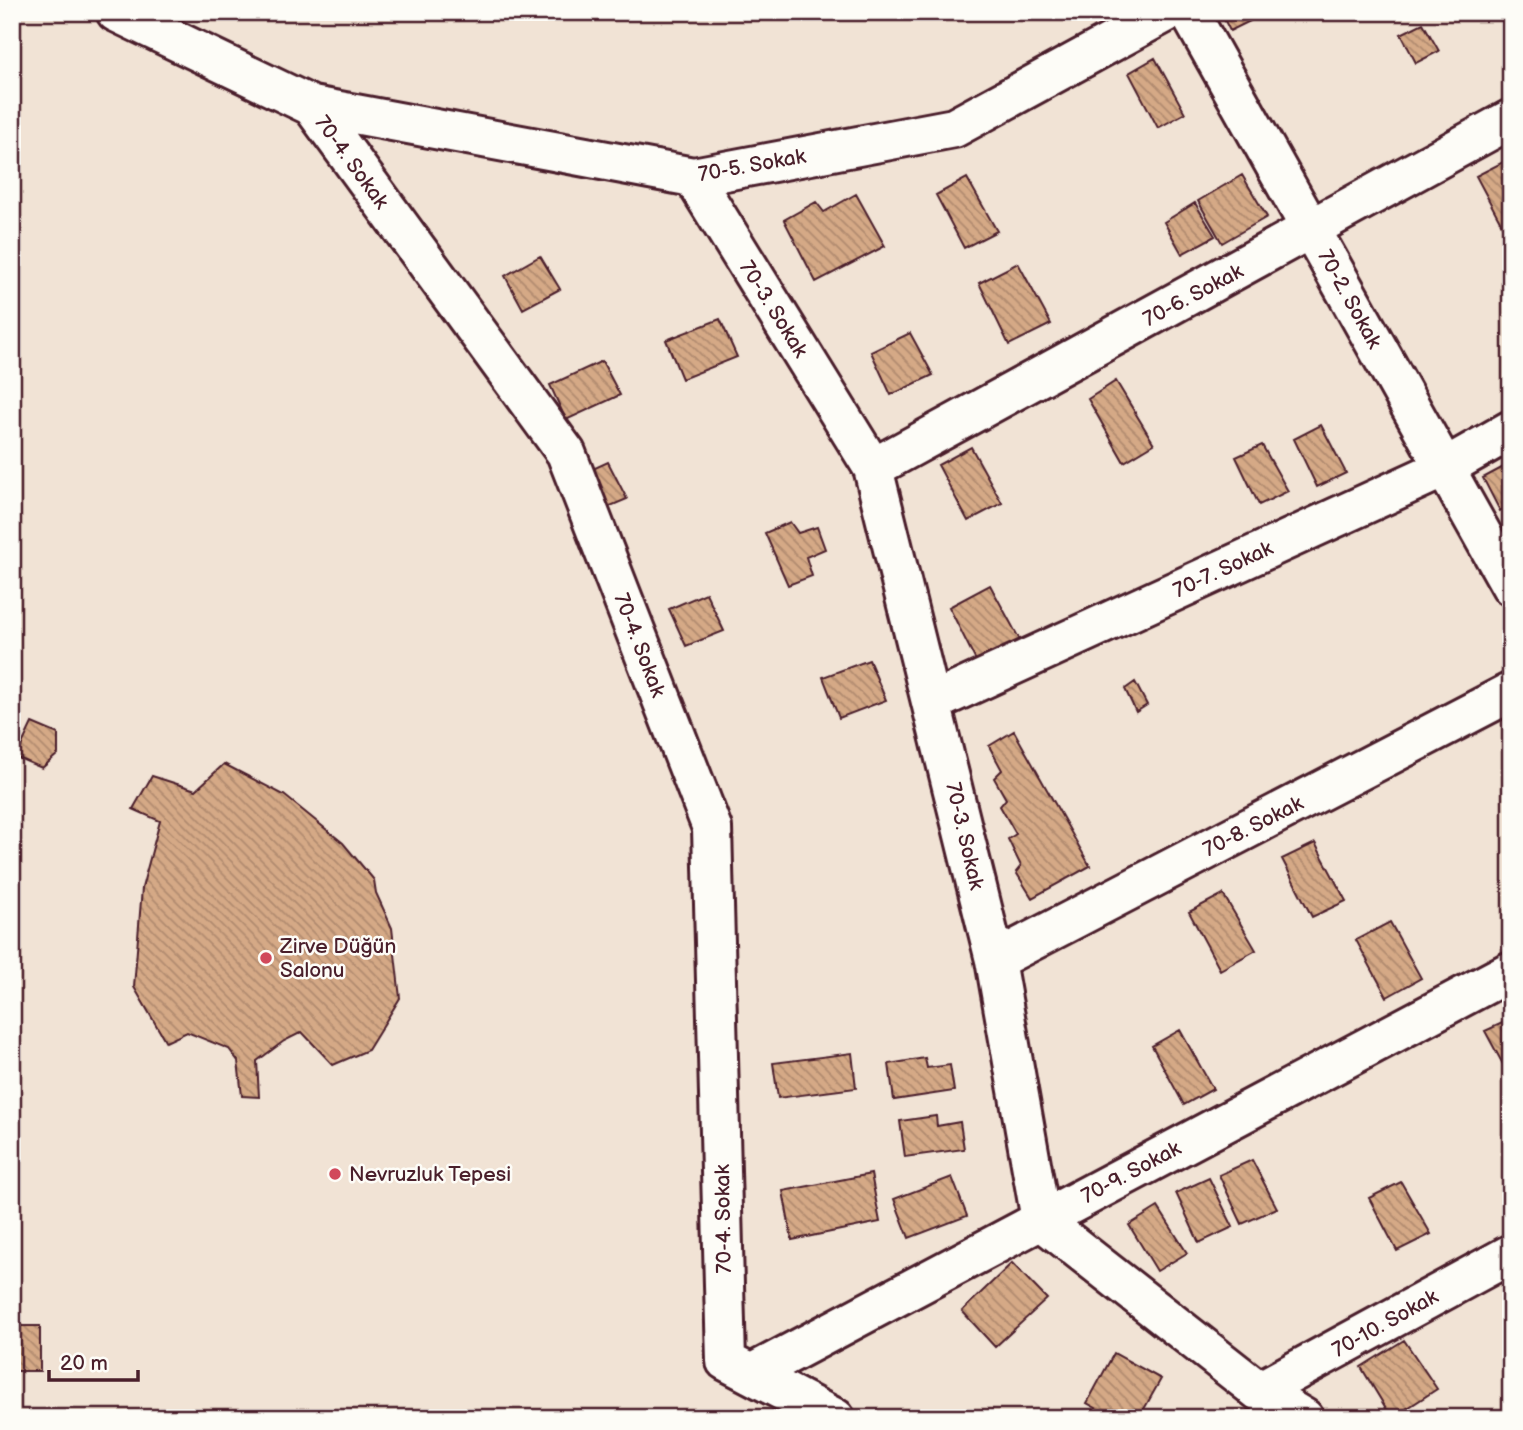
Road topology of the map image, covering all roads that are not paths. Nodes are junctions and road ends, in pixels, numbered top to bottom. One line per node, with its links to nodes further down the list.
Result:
1 (116, 12): 4 (street, 70-4. Sokak)
2 (1167, 12): 6 (street, 70-5. Sokak)
3 (1189, 12): 7 (street, 70-2. Sokak)
4 (312, 106): 6 (street, 70-5. Sokak); 18 (street, 70-4. Sokak)
5 (1511, 119): 7 (street, 70-6. Sokak)
6 (693, 177): 9 (street, 70-3. Sokak)
7 (1312, 231): 9 (street, 70-6. Sokak); 10 (street, 70-2. Sokak)
8 (1511, 430): 10 (street, 70-7. Sokak)
9 (873, 468): 13 (street, 70-3. Sokak)
10 (1444, 468): 11 (street, 70-2. Sokak); 13 (street, 70-7. Sokak)
11 (1511, 586)
12 (1511, 692): 14 (street, 70-8. Sokak)
13 (933, 702): 14 (street, 70-3. Sokak)
14 (995, 960): 16 (street, 70-3. Sokak)
15 (1511, 971): 16 (street, 70-9. Sokak)
16 (1041, 1220): 18 (street, 70-9. Sokak); 19 (street)
17 (1511, 1254): 19 (street, 70-10. Sokak)
18 (751, 1374): 20 (street, 70-4. Sokak)
19 (1259, 1391): 21 (street)
20 (835, 1418)
21 (1304, 1418)

